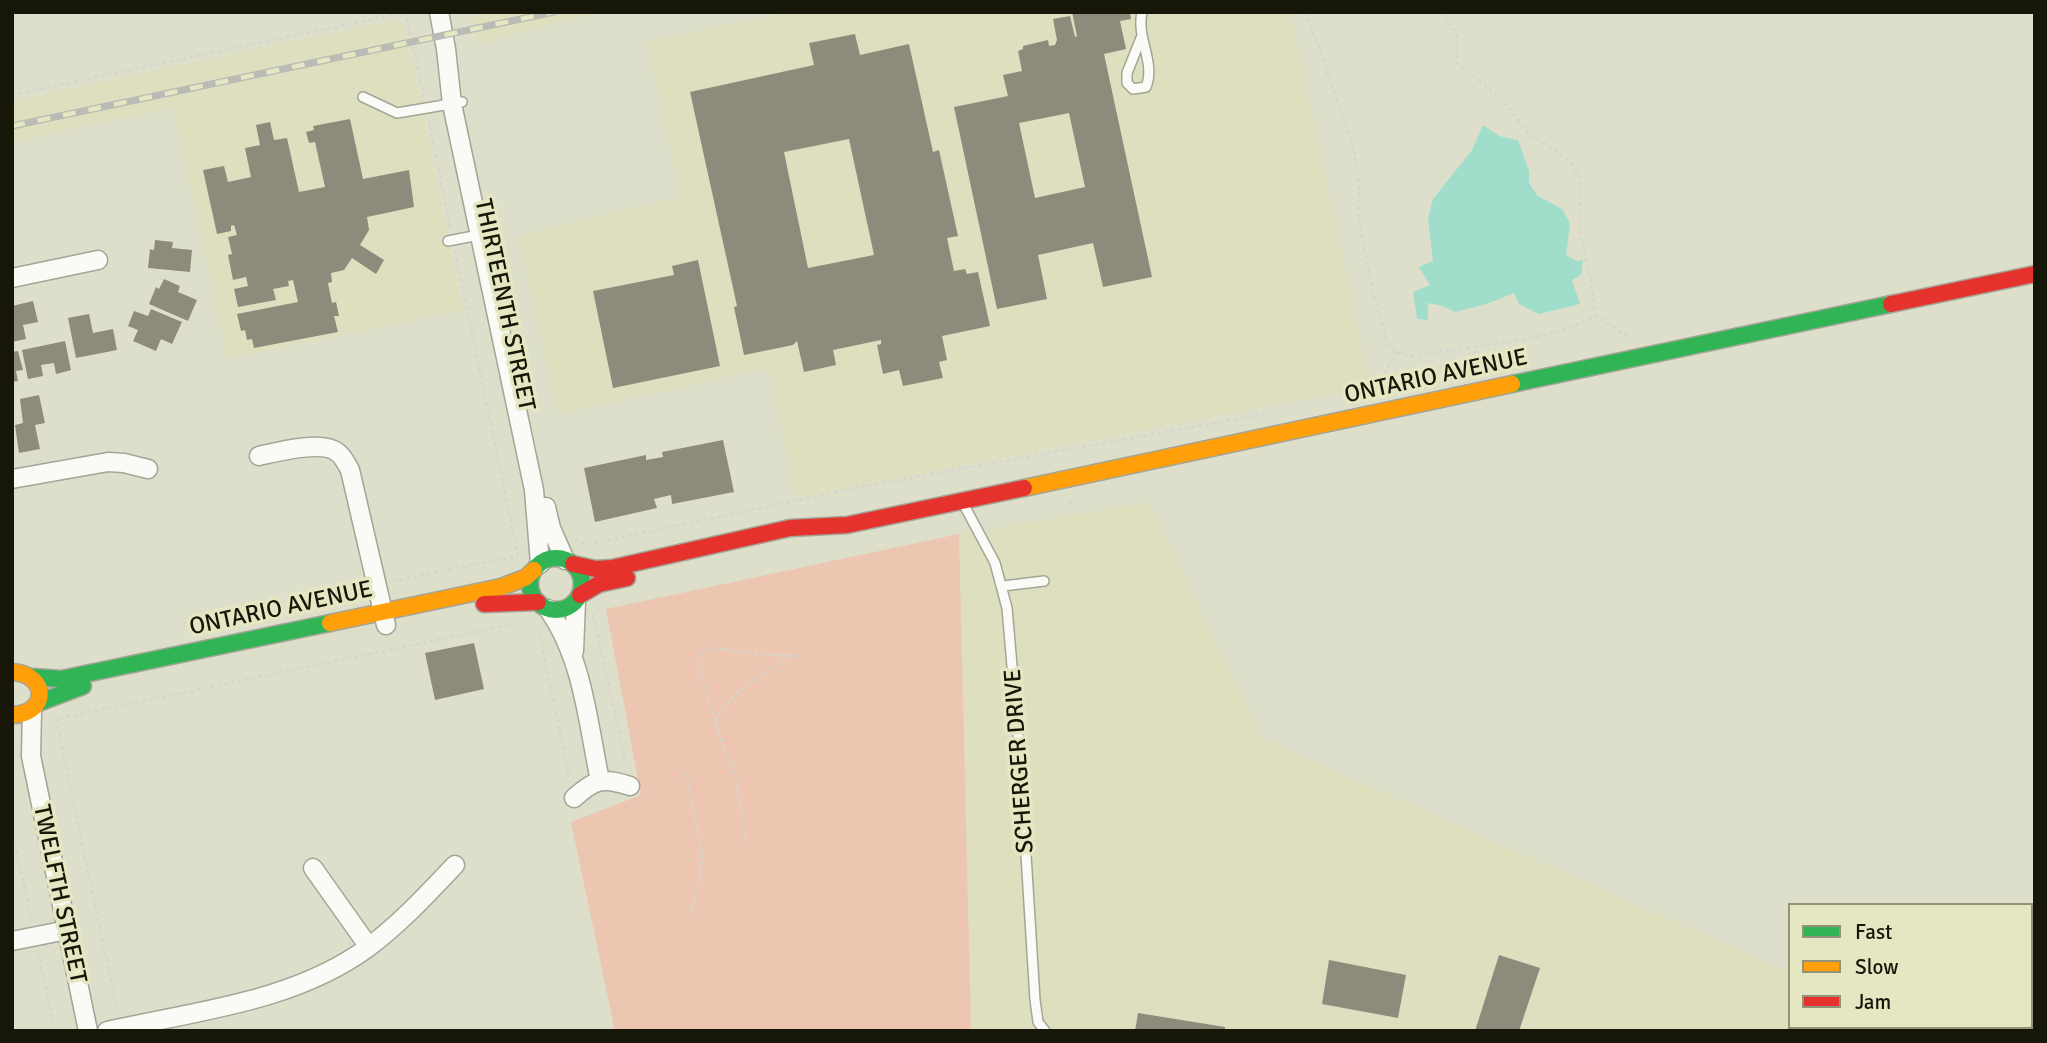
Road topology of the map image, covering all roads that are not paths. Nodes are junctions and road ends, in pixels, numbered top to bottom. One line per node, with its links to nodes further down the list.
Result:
1 (439, 12): 5 (street, THIRTEENTH STREET)
2 (1142, 12): 3 (lane)
3 (1141, 38): 3 (lane)
4 (363, 97): 5 (lane)
5 (457, 103): 6 (street, THIRTEENTH STREET)
6 (485, 234): 7 (lane); 16 (street, THIRTEENTH STREET)
7 (450, 240)
8 (98, 260): 10 (street)
9 (2035, 274): 14 (street, ONTARIO AVENUE)
10 (12, 278)
11 (259, 456): 23 (street)
12 (148, 469): 13 (street)
13 (12, 479)
14 (961, 500): 15 (street, ONTARIO AVENUE); 20 (lane, SCHERGER DRIVE)
15 (847, 525): 17 (street, ONTARIO AVENUE); 21 (street, ONTARIO AVENUE)
16 (548, 544): 17 (street, THIRTEENTH STREET); 18 (street, THIRTEENTH STREET)
17 (569, 562): 18 (street); 21 (street)
18 (537, 567): 22 (street); 23 (street, ONTARIO AVENUE)
19 (1044, 580): 20 (lane)
20 (1003, 586): 40 (lane, SCHERGER DRIVE)
21 (578, 599): 22 (street); 25 (street)
22 (543, 606): 23 (street, ONTARIO AVENUE); 25 (street)
23 (384, 618): 26 (street, ONTARIO AVENUE); 27 (street, ONTARIO AVENUE)
24 (12, 655): 26 (street)
25 (574, 658): 30 (street)
26 (22, 674): 27 (street)
27 (35, 707): 28 (street, ONTARIO AVENUE); 29 (street, TWELFTH STREET)
28 (12, 717): 29 (street, TWELFTH STREET)
29 (31, 756): 35 (street, TWELFTH STREET)
30 (600, 781): 31 (street); 32 (street)
31 (630, 786)
32 (574, 798)
33 (455, 864): 37 (street)
34 (313, 867): 37 (street)
35 (67, 930): 36 (street); 39 (street, TWELFTH STREET)
36 (12, 941)
37 (369, 947): 38 (street)
38 (113, 1025)
39 (88, 1031)
40 (1045, 1031)

